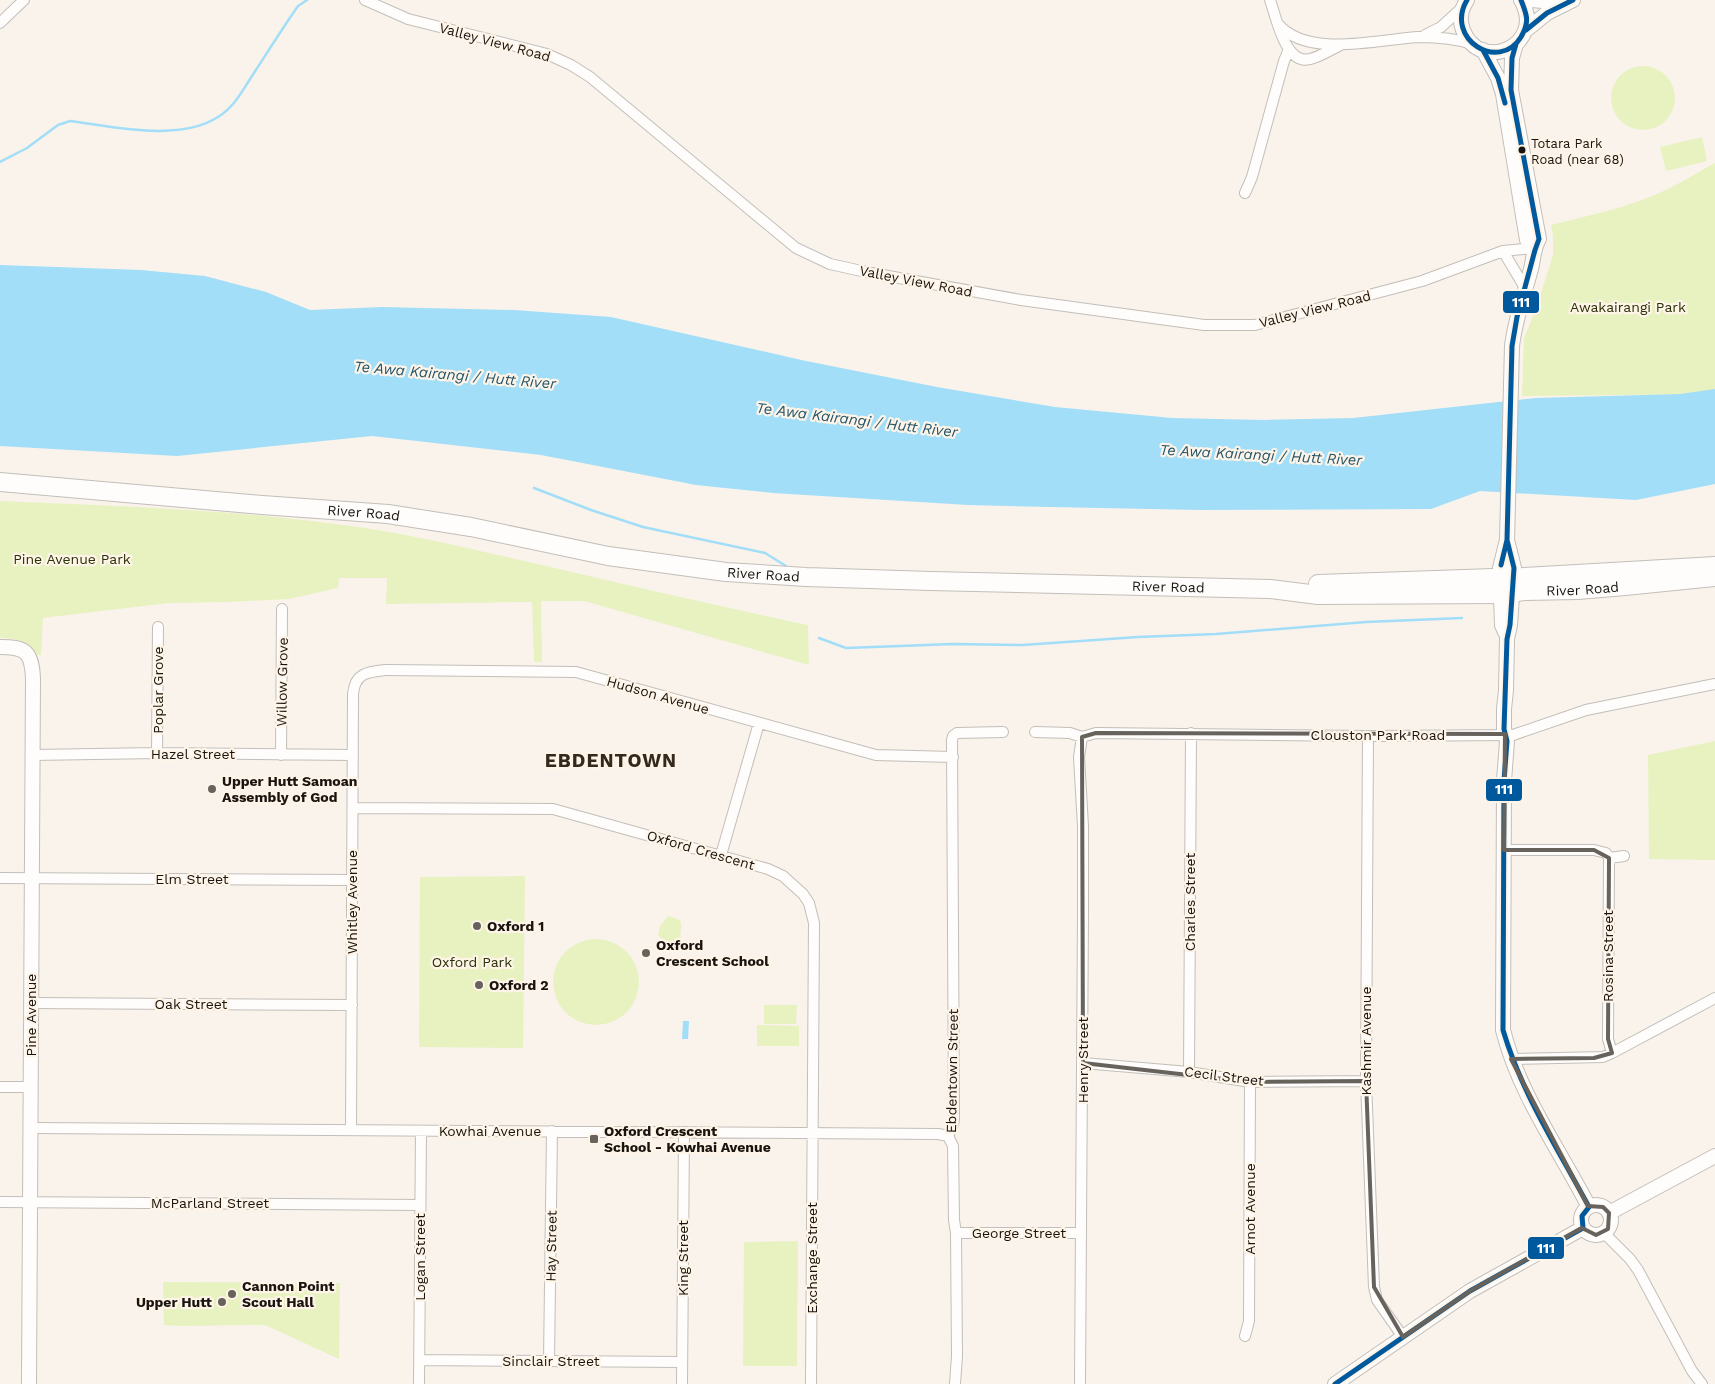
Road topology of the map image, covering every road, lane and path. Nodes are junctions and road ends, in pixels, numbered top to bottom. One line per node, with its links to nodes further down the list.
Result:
1 (24, 0): 8 (street)
2 (365, 0): 18 (street, Valley View Road)
3 (1270, 0): 9 (street)
4 (1521, 0): 10 (street)
5 (1532, 0): 6 (street)
6 (1569, 2): 10 (street)
7 (1465, 3): 11 (street); 14 (street)
8 (0, 23)
9 (1278, 24): 13 (street); 15 (street)
10 (1526, 30): 12 (street)
11 (1419, 37): 13 (street); 14 (street)
12 (1516, 44): 14 (street); 17 (street)
13 (1338, 46): 15 (street)
14 (1477, 47): 17 (street)
15 (1289, 49): 16 (street)
16 (1245, 194)
17 (1534, 248): 18 (street, Valley View Road); 19 (street)
18 (1503, 251): 19 (street)
19 (1525, 288): 25 (street)
20 (0, 482): 22 (highway, River Road)
21 (0, 494): 22 (highway, River Road)
22 (262, 505): 25 (highway, River Road)
23 (1715, 566): 25 (highway, River Road)
24 (1715, 577): 25 (highway, River Road)
25 (1507, 586): 35 (street)
26 (282, 609): 40 (street, Willow Grove)
27 (158, 627): 38 (street, Poplar Grove)
28 (0, 646): 39 (street, Pine Avenue)
29 (360, 676): 31 (street, Hudson Avenue); 41 (street, Whitley Avenue)
30 (1715, 684): 35 (street, Clouston Park Road)
31 (759, 723): 42 (street, Hudson Avenue); 45 (street)
32 (1003, 732): 42 (street, Ebdentown Street)
33 (1035, 732): 37 (street, Clouston Park Road)
34 (1190, 733): 36 (street, Clouston Park Road); 37 (street, Clouston Park Road); 57 (street, Charles Street)
35 (1505, 734): 36 (street, Clouston Park Road); 44 (street)
36 (1368, 736): 58 (street, Kashmir Avenue)
37 (1082, 737): 56 (street, Henry Street)
38 (158, 753): 39 (street, Hazel Street); 40 (street, Hazel Street)
39 (32, 755): 49 (street, Pine Avenue)
40 (281, 755): 41 (street, Hazel Street)
41 (353, 755): 43 (street, Whitley Avenue)
42 (953, 757): 68 (street, Ebdentown Street)
43 (353, 808): 45 (street, Oxford Crescent); 50 (street, Whitley Avenue)
44 (1504, 850): 47 (street); 55 (street)
45 (721, 855): 67 (street, Oxford Crescent)
46 (1624, 856): 47 (street)
47 (1609, 858): 54 (street, Rosina Street)
48 (0, 878): 49 (street, Elm Street)
49 (32, 878): 50 (street, Elm Street); 52 (street, Pine Avenue)
50 (352, 880): 53 (street, Whitley Avenue)
51 (1715, 998): 54 (street)
52 (31, 1004): 53 (street, Oak Street); 61 (street, Pine Avenue)
53 (352, 1005): 63 (street, Whitley Avenue)
54 (1612, 1054): 55 (street)
55 (1511, 1059): 73 (street)
56 (1083, 1063): 57 (street, Cecil Street); 77 (street, Henry Street)
57 (1189, 1072): 59 (street, Cecil Street)
58 (1366, 1081): 59 (street, Cecil Street); 80 (street, Kashmir Avenue)
59 (1250, 1082): 79 (street, Arnot Avenue)
60 (0, 1087): 61 (street)
61 (31, 1087): 62 (street, Pine Avenue)
62 (31, 1128): 63 (street, Kowhai Avenue); 71 (street, Pine Avenue)
63 (351, 1130): 64 (street, Kowhai Avenue)
64 (421, 1131): 65 (street, Kowhai Avenue); 72 (street, Logan Street)
65 (552, 1131): 66 (street, Kowhai Avenue); 82 (street, Hay Street)
66 (684, 1132): 67 (street, Kowhai Avenue); 83 (street, King Street)
67 (812, 1132): 68 (street, Kowhai Avenue); 87 (street, Exchange Street)
68 (948, 1136): 76 (street, Ebdentown Street)
69 (1715, 1156): 74 (street)
70 (0, 1202): 71 (street, McParland Street)
71 (30, 1202): 72 (street, McParland Street); 84 (street, Pine Avenue)
72 (420, 1204): 81 (street, Logan Street)
73 (1589, 1207): 74 (street); 75 (street)
74 (1609, 1213): 78 (street)
75 (1583, 1228): 78 (street); 80 (street)
76 (956, 1233): 77 (street, George Street); 88 (street, Ebdentown Street)
77 (1081, 1233): 89 (street, Henry Street)
78 (1604, 1233): 91 (street)
79 (1245, 1336)
80 (1403, 1337): 90 (street)
81 (419, 1360): 82 (street, Sinclair Street); 85 (street, Logan Street)
82 (549, 1361): 83 (street, Sinclair Street)
83 (682, 1362): 86 (street, King Street)
84 (29, 1384)
85 (419, 1384)
86 (682, 1384)
87 (811, 1384)
88 (955, 1384)
89 (1080, 1384)
90 (1335, 1384)
91 (1702, 1384)

